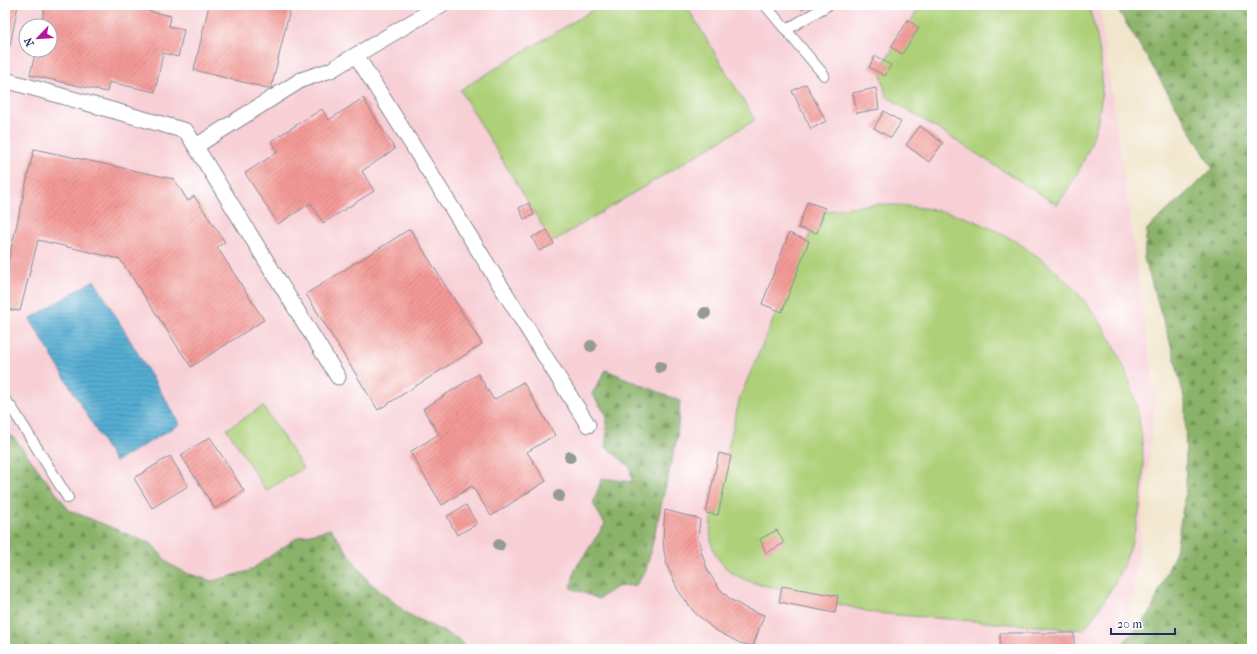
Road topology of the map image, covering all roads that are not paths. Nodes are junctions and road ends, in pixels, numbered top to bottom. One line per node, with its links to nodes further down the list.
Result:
1 (442, 5): 5 (street)
2 (765, 5): 4 (lane)
3 (828, 5): 4 (lane)
4 (786, 30): 6 (lane)
5 (356, 55): 8 (street); 11 (street)
6 (824, 75)
7 (5, 80): 8 (street)
8 (196, 146): 9 (street)
9 (338, 377)
10 (5, 400): 12 (lane)
11 (588, 425)
12 (68, 498)

